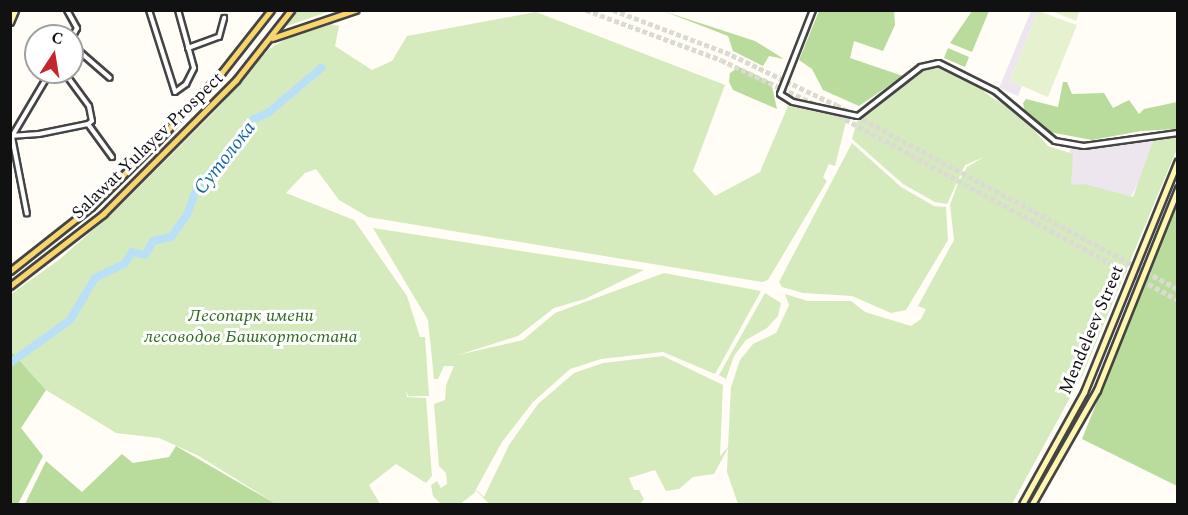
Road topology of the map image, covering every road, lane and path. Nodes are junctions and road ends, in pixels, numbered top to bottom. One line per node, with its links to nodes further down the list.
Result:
1 (15, 10): 10 (main road)
2 (67, 10): 11 (street)
3 (149, 10): 13 (street)
4 (178, 10): 13 (street)
5 (271, 10): 25 (main road, Salawat Yulayev Prospect)
6 (291, 10): 12 (main road, Salawat Yulayev Prospect)
7 (355, 10): 12 (main road)
8 (813, 10): 19 (street)
9 (224, 18): 13 (street)
10 (10, 22)
11 (75, 24)
12 (270, 39): 26 (main road, Salawat Yulayev Prospect)
13 (188, 48)
14 (84, 55): 15 (street)
15 (110, 78)
16 (43, 84): 20 (street)
17 (73, 84): 18 (street)
18 (88, 124): 20 (street); 21 (street)
19 (1178, 133)
20 (11, 137): 24 (street)
21 (112, 157)
22 (1178, 161): 27 (main road, Mendeleev Street)
23 (1178, 188): 28 (main road, Mendeleev Street)
24 (27, 214)
25 (10, 271)
26 (10, 286)
27 (1022, 504)
28 (1032, 504)

